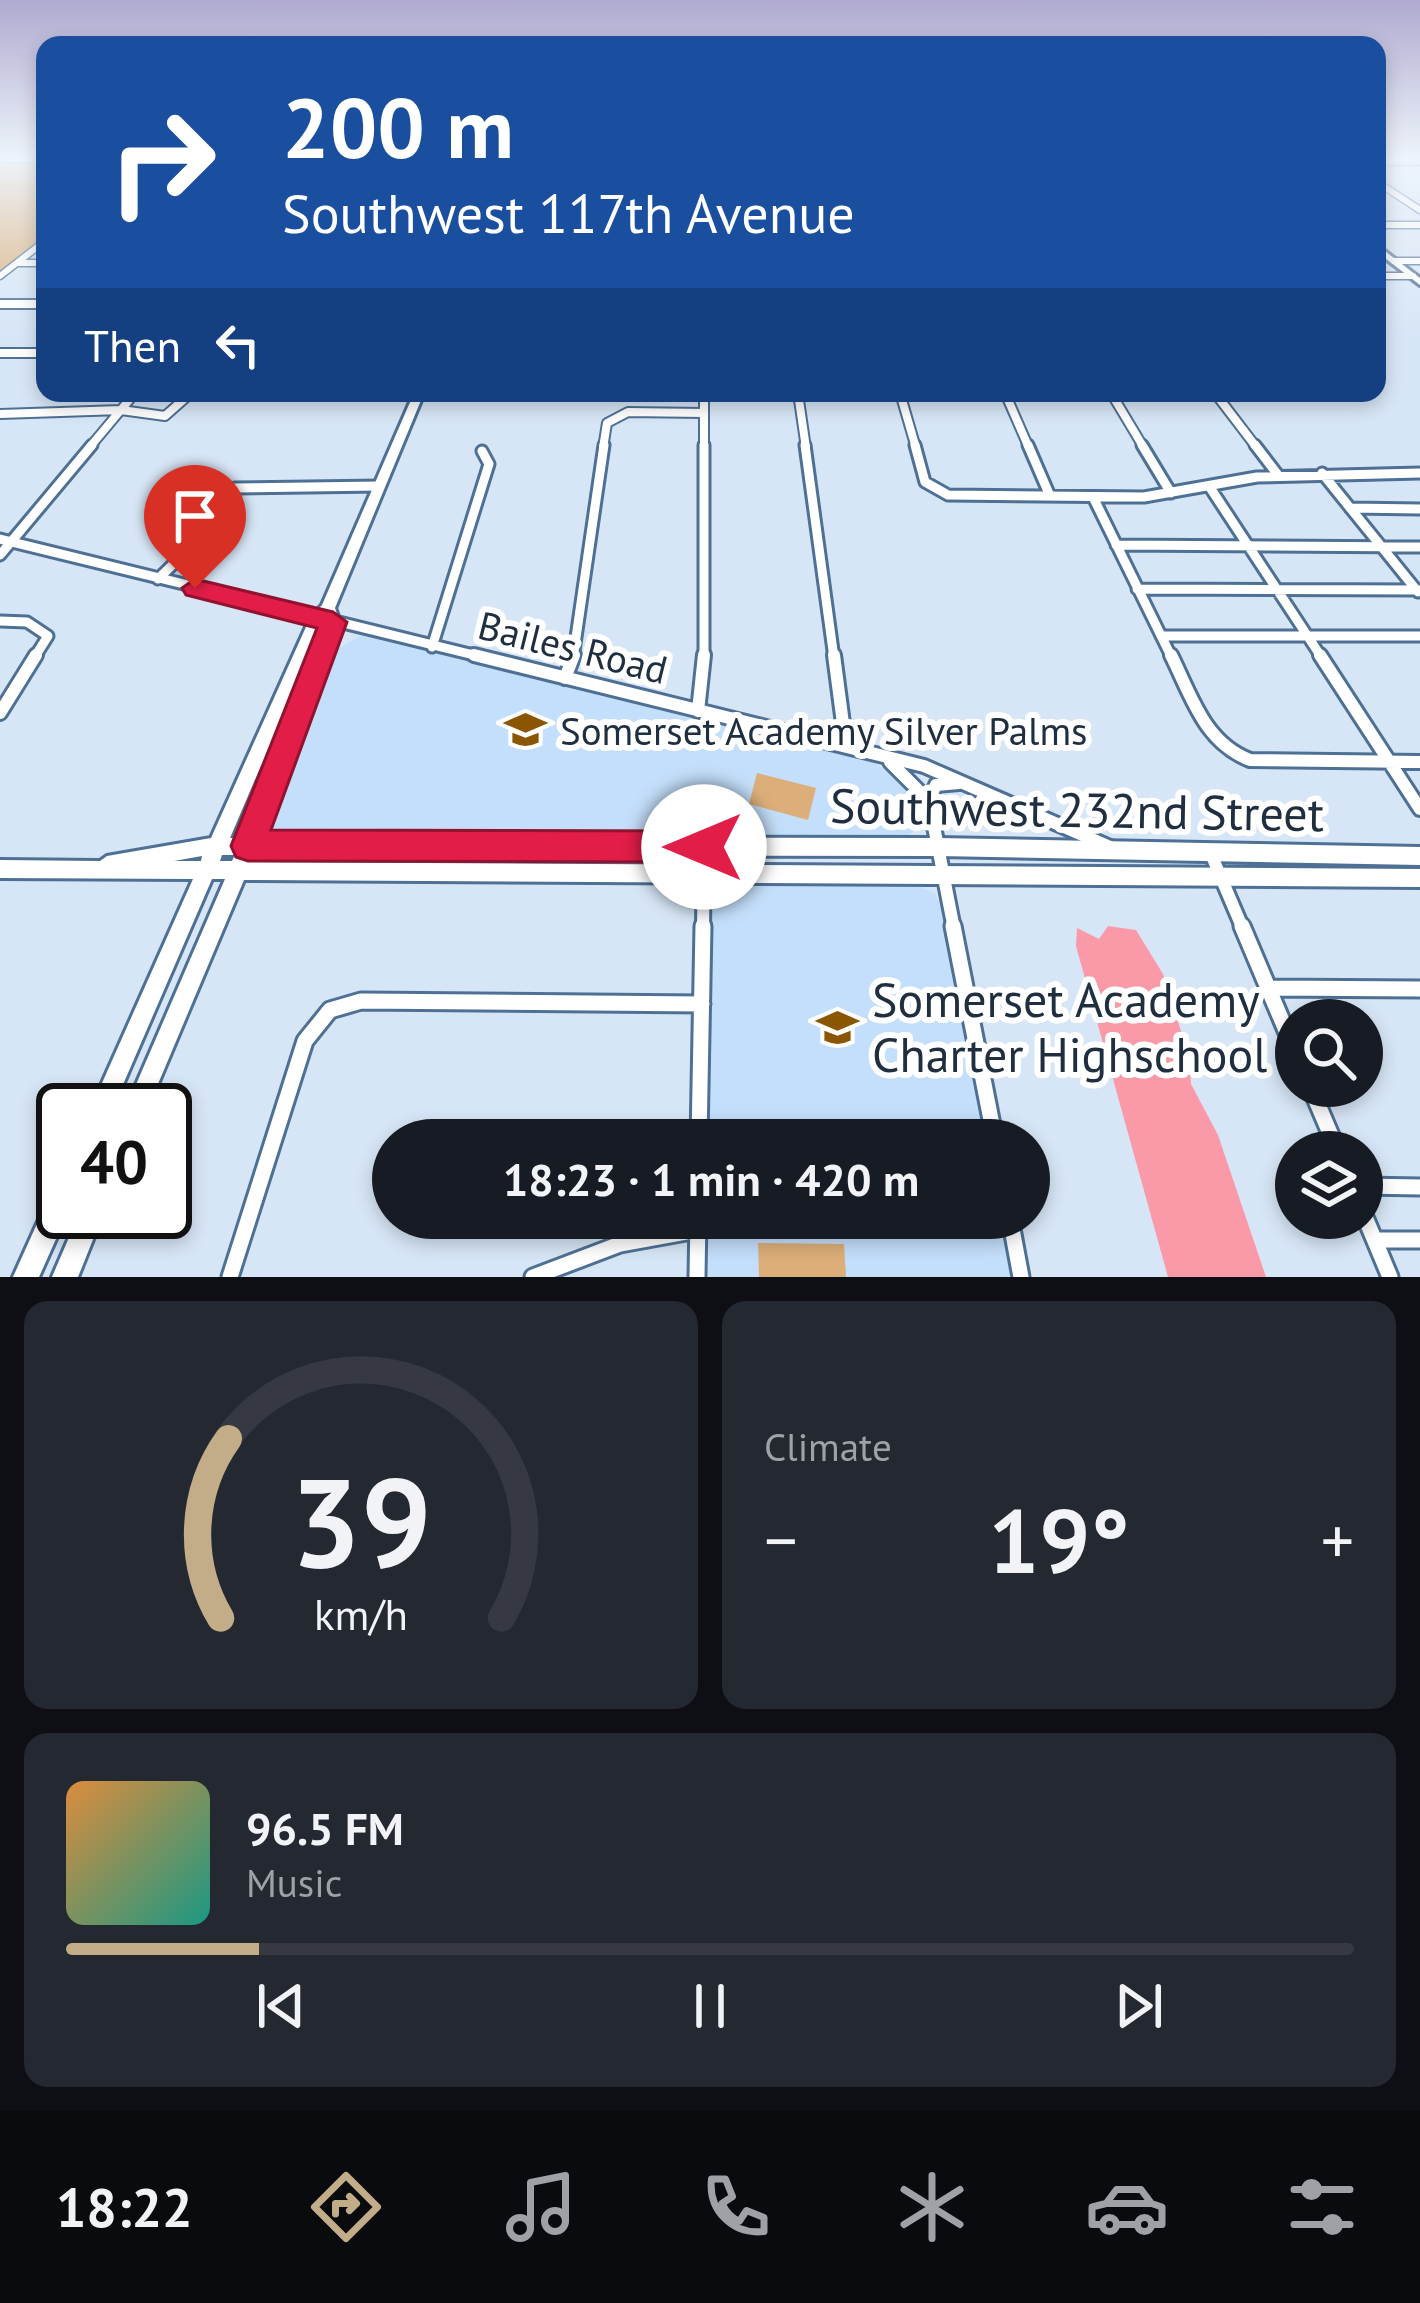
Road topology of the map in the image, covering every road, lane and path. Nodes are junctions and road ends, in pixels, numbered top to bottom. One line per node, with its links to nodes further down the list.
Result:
1 (1386, 225): 2 (street)
2 (1420, 225)
3 (36, 248): 7 (street)
4 (1386, 255): 5 (street)
5 (1394, 261): 6 (street); 11 (street)
6 (1420, 261)
7 (17, 263): 8 (street); 9 (street)
8 (36, 263)
9 (0, 276)
10 (1386, 277): 11 (street)
11 (1416, 279)
12 (0, 304): 13 (street)
13 (36, 304)
14 (0, 353): 15 (street)
15 (36, 353)
16 (128, 402): 25 (street)
17 (183, 402): 25 (street)
18 (415, 402): 32 (street)
19 (704, 402): 26 (street)
20 (799, 402): 58 (street)
21 (903, 402): 35 (street)
22 (1009, 402): 35 (street)
23 (1116, 402): 34 (street)
24 (1221, 402): 31 (street)
25 (121, 410): 27 (street); 39 (street)
26 (704, 413): 55 (street); 56 (street)
27 (0, 414)
28 (482, 451): 54 (street)
29 (1420, 472): 30 (street)
30 (1322, 473): 31 (street); 37 (street)
31 (1278, 475): 33 (street)
32 (380, 486): 45 (street); 49 (street)
33 (1209, 486): 34 (street); 41 (street)
34 (1171, 493): 36 (street)
35 (1050, 496): 36 (street)
36 (1093, 497): 40 (street)
37 (1350, 508): 38 (street); 42 (street)
38 (1418, 511)
39 (5, 541): 44 (street); 45 (street, Bailes Road)
40 (1116, 545): 41 (street); 46 (street)
41 (1249, 546): 42 (street); 47 (street)
42 (1382, 547): 43 (street); 48 (street)
43 (1420, 547)
44 (0, 555)
45 (158, 579): 49 (street, Bailes Road)
46 (1137, 589): 47 (street); 51 (street)
47 (1277, 590): 48 (street); 52 (street)
48 (1419, 592)
49 (326, 616): 54 (street, Bailes Road); 65 (street); 66 (street)
50 (0, 621): 57 (street)
51 (1161, 636): 52 (street); 60 (street)
52 (1307, 636): 53 (street); 60 (street)
53 (1420, 637)
54 (432, 647): 55 (street, Bailes Road)
55 (565, 678): 56 (street, Bailes Road)
56 (698, 711): 58 (street, Bailes Road)
57 (0, 713)
58 (840, 745): 59 (street, Bailes Road)
59 (883, 756): 62 (street, Bailes Road); 63 (street)
60 (1388, 761): 61 (street); 64 (street)
61 (1420, 761)
62 (969, 783): 63 (street); 69 (street, Bailes Road)
63 (929, 801): 68 (street)
64 (1420, 809)
65 (219, 846): 66 (street, Southwest 232nd Street); 73 (street, Southwest 232nd Street); 74 (street)
66 (248, 846): 67 (street, Southwest 232nd Street); 75 (street)
67 (704, 847): 68 (street, Southwest 232nd Street); 76 (street)
68 (938, 847): 69 (street, Southwest 232nd Street); 77 (street)
69 (1118, 851): 70 (street, Southwest 232nd Street)
70 (1211, 854): 71 (street, Southwest 232nd Street); 78 (street)
71 (1420, 856)
72 (0, 869): 73 (street, Southwest 232nd Street)
73 (87, 870): 74 (street, Southwest 232nd Street)
74 (208, 871): 75 (street, Southwest 232nd Street); 84 (street)
75 (238, 871): 76 (street, Southwest 232nd Street); 85 (street)
76 (704, 873): 77 (street, Southwest 232nd Street); 82 (street)
77 (945, 874): 78 (street, Southwest 232nd Street); 87 (street)
78 (1220, 876): 79 (street, Southwest 232nd Street); 80 (street)
79 (1420, 878)
80 (1268, 988): 81 (street); 83 (street)
81 (1420, 989)
82 (702, 1004): 86 (street); 99 (street)
83 (1275, 1004)
84 (113, 1083)
85 (148, 1083)
86 (699, 1119)
87 (991, 1119)
88 (1383, 1186): 89 (street)
89 (1420, 1187)
90 (43, 1239): 97 (street)
91 (80, 1239): 98 (street)
92 (640, 1239): 100 (street)
93 (698, 1239): 101 (street)
94 (1014, 1239): 102 (street)
95 (1375, 1240): 96 (street); 103 (street)
96 (1420, 1240)
97 (26, 1277)
98 (64, 1277)
99 (230, 1277)
100 (533, 1277)
101 (697, 1277)
102 (1022, 1277)
103 (1390, 1277)

